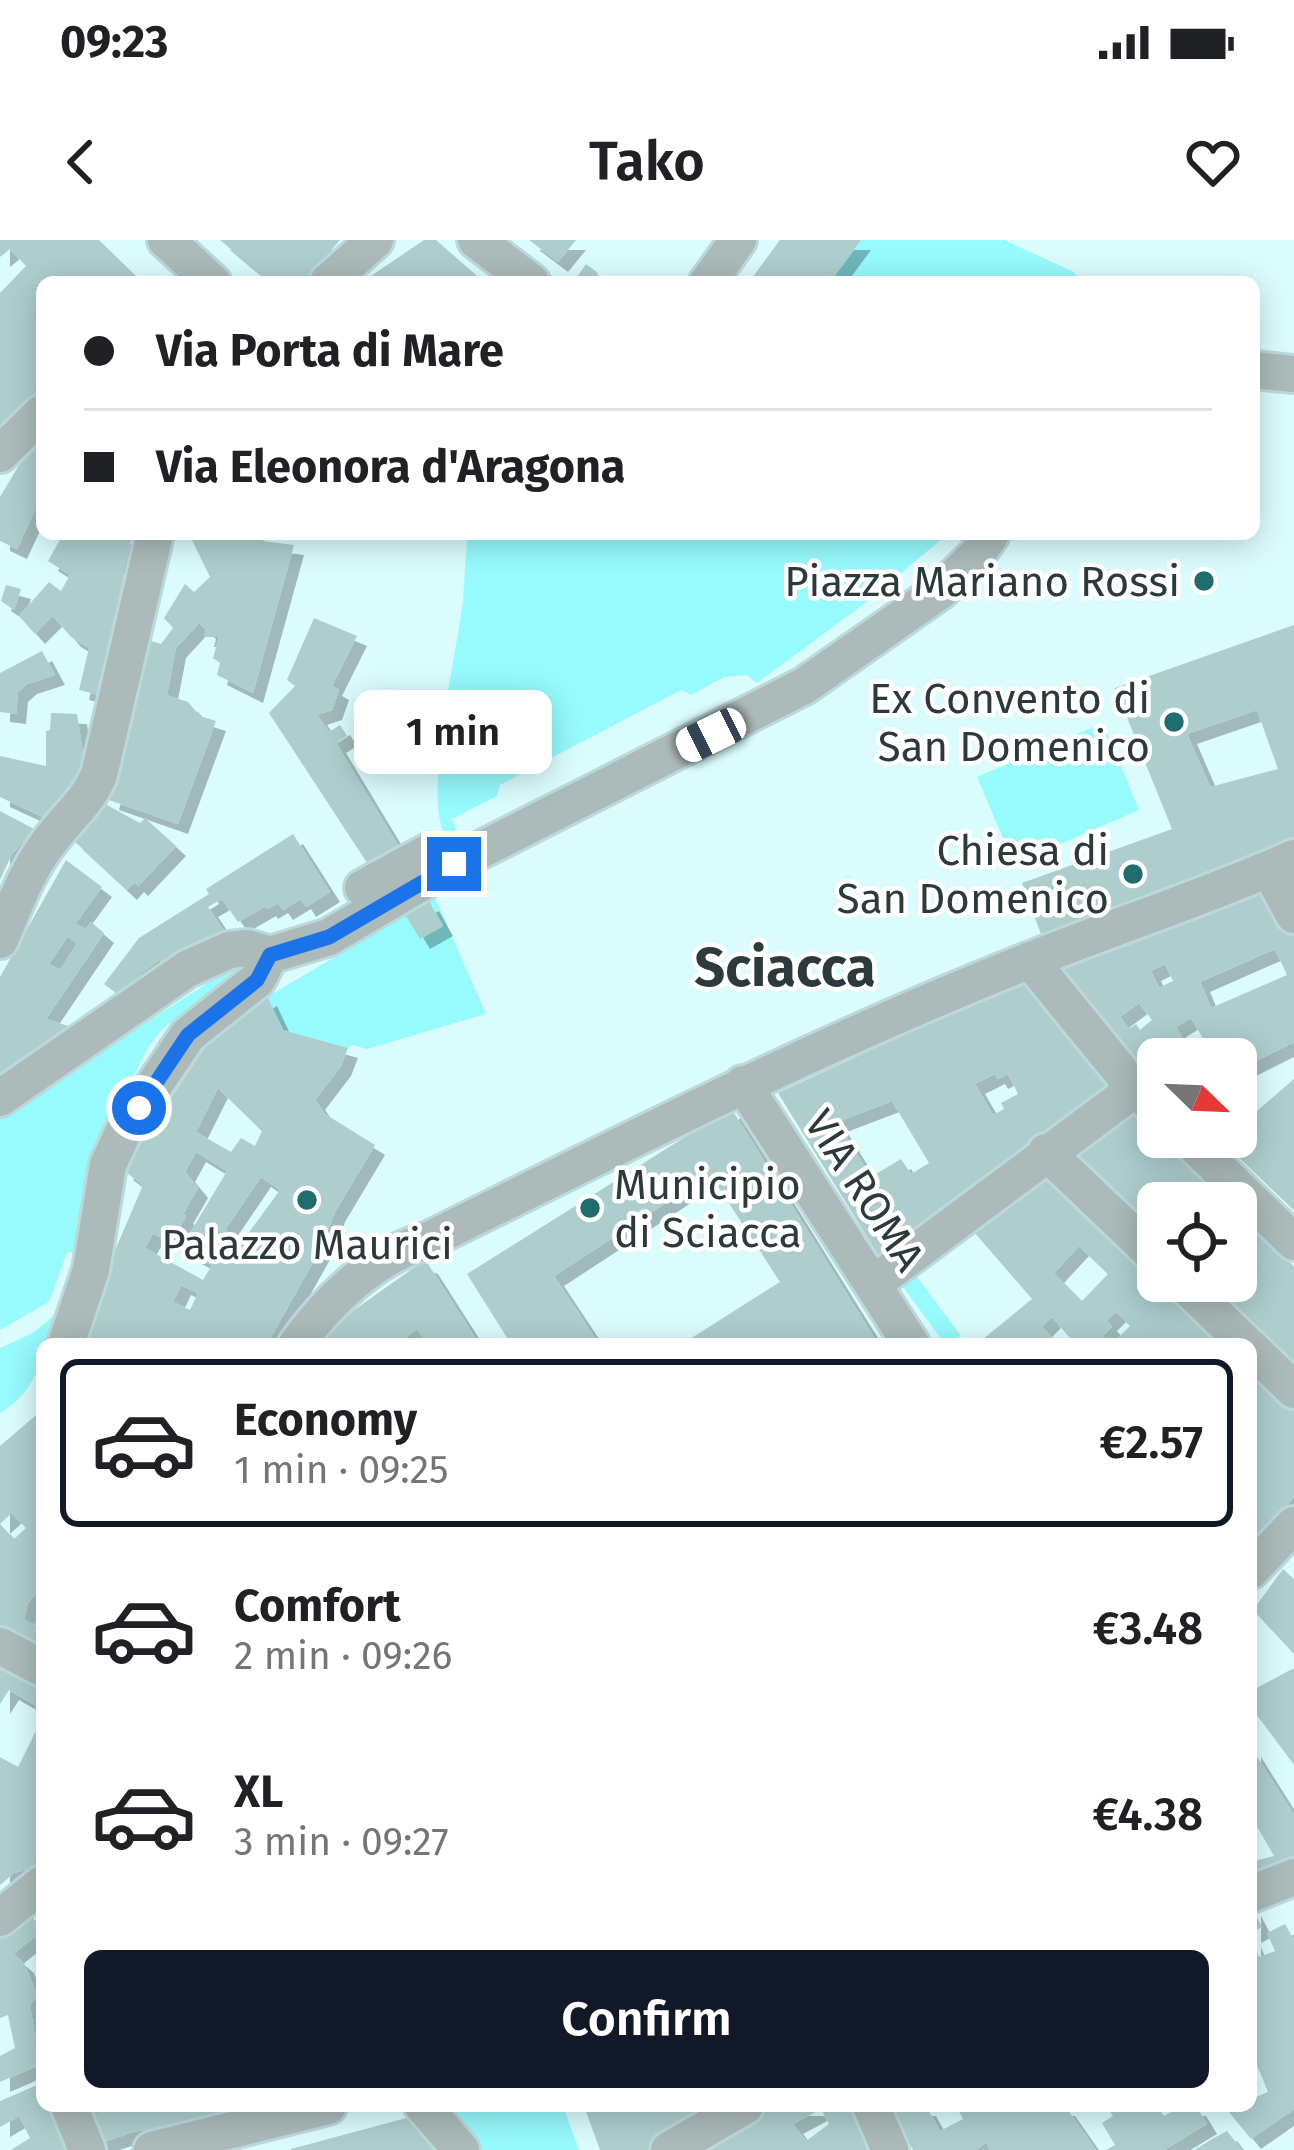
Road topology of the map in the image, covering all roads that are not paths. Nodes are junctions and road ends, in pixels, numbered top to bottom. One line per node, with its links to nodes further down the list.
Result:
1 (166, 240): 5 (street)
2 (375, 240): 6 (street)
3 (476, 240): 7 (street)
4 (739, 240): 8 (street)
5 (194, 276)
6 (335, 276)
7 (523, 276)
8 (712, 276)
9 (1260, 371): 10 (street)
10 (1294, 374)
11 (36, 419): 12 (street)
12 (0, 454)
13 (154, 540): 19 (street)
14 (987, 540): 15 (street)
15 (454, 864): 17 (street); 20 (street)
16 (1281, 864): 18 (street); 21 (street)
17 (363, 889)
18 (1294, 915)
19 (0, 940)
20 (270, 955): 24 (street); 32 (street)
21 (1030, 960): 22 (street); 23 (street)
22 (743, 1084): 30 (street, VIA ROMA); 33 (street)
23 (1137, 1088)
24 (0, 1098)
25 (1137, 1105): 26 (street)
26 (1046, 1152): 28 (street); 30 (street)
27 (1208, 1158): 29 (street)
28 (1137, 1239)
29 (1294, 1242)
30 (873, 1284): 34 (street, VIA ROMA)
31 (1203, 1302): 35 (street)
32 (68, 1338)
33 (302, 1338)
34 (907, 1338)
35 (1241, 1338)
36 (1257, 1354): 37 (street)
37 (1294, 1390)
38 (1294, 1525): 39 (street)
39 (1257, 1564)
40 (0, 1646): 41 (street)
41 (36, 1665)
42 (1294, 1877): 44 (street)
43 (36, 1889): 45 (street)
44 (1257, 1892)
45 (0, 1918)
46 (71, 2112): 52 (street)
47 (308, 2112): 51 (street)
48 (428, 2112): 54 (street)
49 (735, 2112): 55 (street)
50 (874, 2112): 56 (street)
51 (201, 2144): 53 (street)
52 (87, 2150)
53 (152, 2150)
54 (460, 2150)
55 (669, 2150)
56 (890, 2150)

